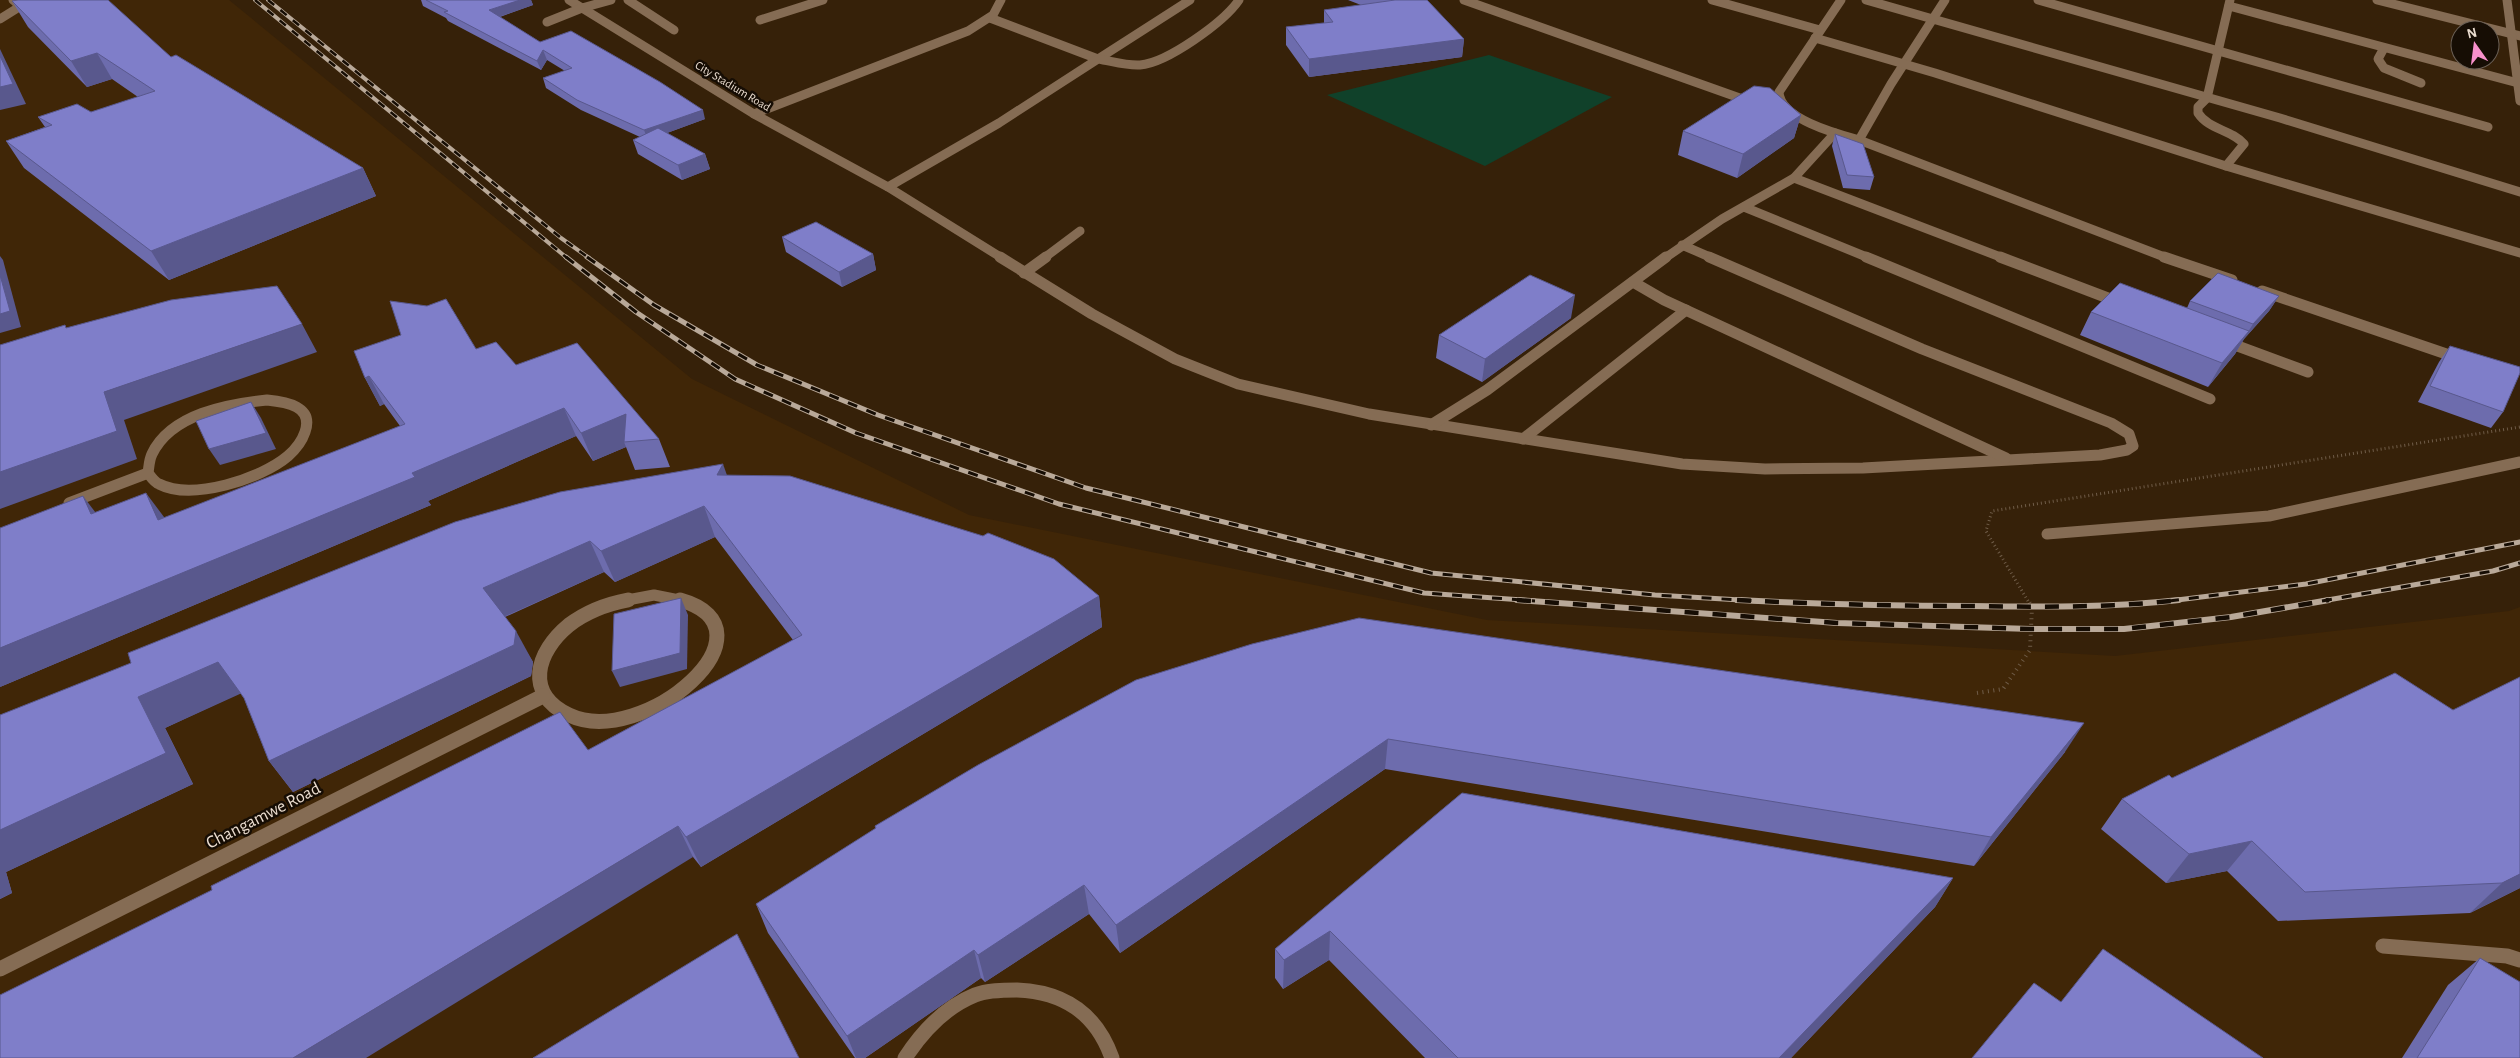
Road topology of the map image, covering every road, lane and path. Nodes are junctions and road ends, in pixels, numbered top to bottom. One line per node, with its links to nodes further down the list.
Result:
1 (13, 0): 21 (street)
2 (569, 0): 18 (street, City Stadium Road)
3 (611, 0): 18 (street)
4 (628, 0): 24 (street)
5 (823, 0): 22 (street)
6 (1001, 0): 19 (street)
7 (1190, 0): 29 (street)
8 (1239, 0): 29 (street)
9 (1464, 0): 35 (street)
10 (1712, 0): 25 (street)
11 (1841, 0): 25 (street)
12 (1866, 0): 20 (street)
13 (1945, 0): 20 (street)
14 (2038, 0): 28 (street)
15 (2377, 0): 26 (street)
16 (2507, 0): 26 (street)
17 (2229, 3): 27 (street); 28 (street)
18 (582, 8): 23 (street); 36 (street, City Stadium Road)
19 (990, 18): 29 (street); 36 (street)
20 (1934, 18): 30 (street); 33 (street)
21 (0, 19)
22 (760, 20)
23 (547, 22)
24 (674, 30)
25 (1818, 34): 30 (street); 38 (street)
26 (2516, 35): 32 (street)
27 (2384, 48): 31 (street); 32 (street)
28 (2216, 50): 33 (street); 37 (street)
29 (1098, 59): 42 (street)
30 (1904, 64): 39 (street); 40 (street)
31 (2421, 83)
32 (2518, 83): 34 (street)
33 (2207, 98): 40 (street); 43 (street)
34 (2520, 101)
35 (1760, 104)
36 (754, 114): 42 (street, City Stadium Road)
37 (2488, 127)
38 (1835, 133): 39 (street); 41 (street)
39 (1859, 140): 53 (street)
40 (2226, 166): 47 (street)
41 (1794, 178): 44 (street); 50 (street)
42 (888, 187): 48 (street, City Stadium Road)
43 (2520, 192)
44 (1744, 207): 46 (street); 55 (street)
45 (1080, 231): 48 (street)
46 (1682, 245): 49 (street); 58 (street, City Stadium Road)
47 (2520, 253)
48 (1024, 273): 56 (street, City Stadium Road)
49 (1633, 282): 51 (street); 56 (street)
50 (2134, 308)
51 (1686, 310): 57 (street); 58 (street)
52 (2216, 338): 54 (street)
53 (2473, 363)
54 (2308, 372)
55 (2210, 399)
56 (1430, 425): 57 (street, City Stadium Road)
57 (1523, 439): 58 (street, City Stadium Road)
58 (2009, 460)
59 (2520, 462): 62 (street)
60 (148, 474): 60 (street); 61 (street)
61 (56, 508)
62 (2047, 534)
63 (543, 696): 63 (street); 66 (street, Changamwe Road)
64 (2383, 946): 65 (street)
65 (2520, 960)
66 (0, 969)
67 (905, 1058): 68 (street)
68 (1112, 1058)

